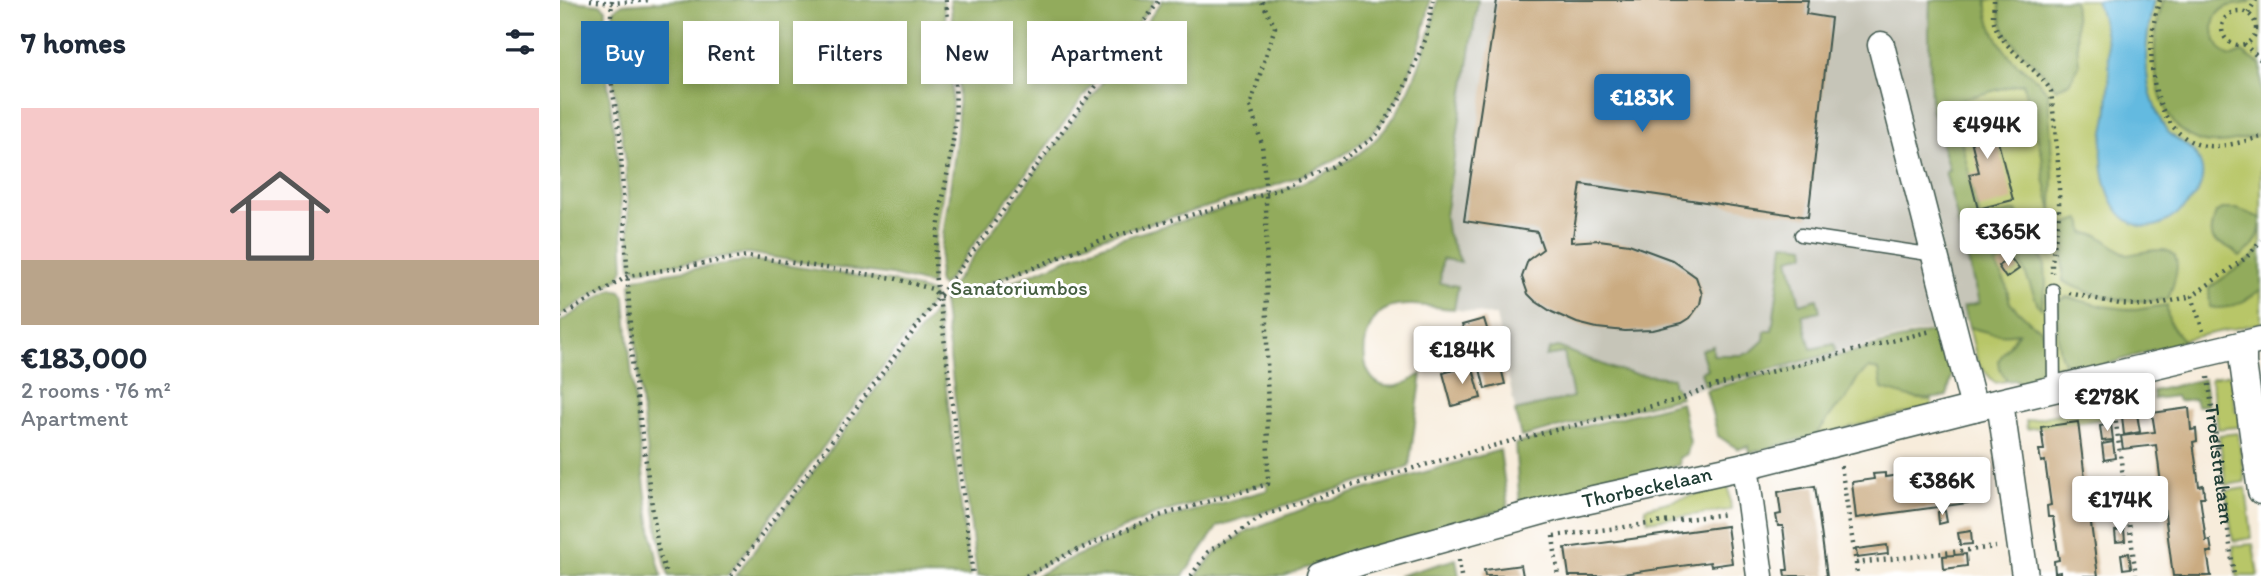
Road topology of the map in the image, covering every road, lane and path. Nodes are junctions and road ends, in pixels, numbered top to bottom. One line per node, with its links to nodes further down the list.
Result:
1 (590, 0): 10 (path)
2 (650, 0): 10 (path)
3 (946, 0): 22 (path)
4 (1160, 0): 22 (path)
5 (1261, 0): 16 (path)
6 (1433, 0): 16 (path)
7 (1994, 0): 21 (path)
8 (2160, 0): 15 (path)
9 (2256, 0): 11 (path)
10 (612, 2): 20 (path)
11 (2248, 13): 12 (path); 12 (path)
12 (2245, 44): 14 (path)
13 (1881, 45): 19 (street)
14 (2261, 60)
15 (2261, 137)
16 (1266, 194): 22 (path); 45 (path)
17 (1801, 235): 19 (lane)
18 (2261, 240): 23 (path)
19 (1935, 255): 25 (street)
20 (628, 276): 22 (path); 24 (path); 42 (path)
21 (2053, 289): 23 (path); 29 (lane)
22 (939, 296): 43 (path); 44 (path)
23 (2192, 296): 27 (path, Troelstralaan)
24 (560, 317)
25 (1953, 326): 31 (street); 46 (path)
26 (2252, 342): 27 (street, Thorbeckelaan); 35 (street, Troelstralaan)
27 (2209, 352): 28 (street, Thorbeckelaan); 53 (path, Troelstralaan)
28 (2109, 376): 29 (street, Thorbeckelaan); 52 (path)
29 (2054, 390): 31 (street, Thorbeckelaan)
30 (2142, 404): 32 (path)
31 (1985, 405): 34 (street, Thorbeckelaan); 51 (street)
32 (2144, 414)
33 (1840, 463): 40 (path)
34 (1745, 466): 36 (street); 41 (street, Thorbeckelaan)
35 (2261, 491)
36 (1751, 510): 38 (path); 49 (street)
37 (1552, 528): 38 (path)
38 (1553, 536): 48 (path)
39 (1997, 557): 40 (path)
40 (1856, 563): 50 (path)
41 (1360, 569): 47 (street, Thorbeckelaan)
42 (667, 576)
43 (731, 576)
44 (973, 576)
45 (1026, 576)
46 (1191, 576)
47 (1321, 576)
48 (1558, 576)
49 (1760, 576)
50 (1857, 576)
51 (2025, 576)
52 (2136, 576)
53 (2234, 576)

